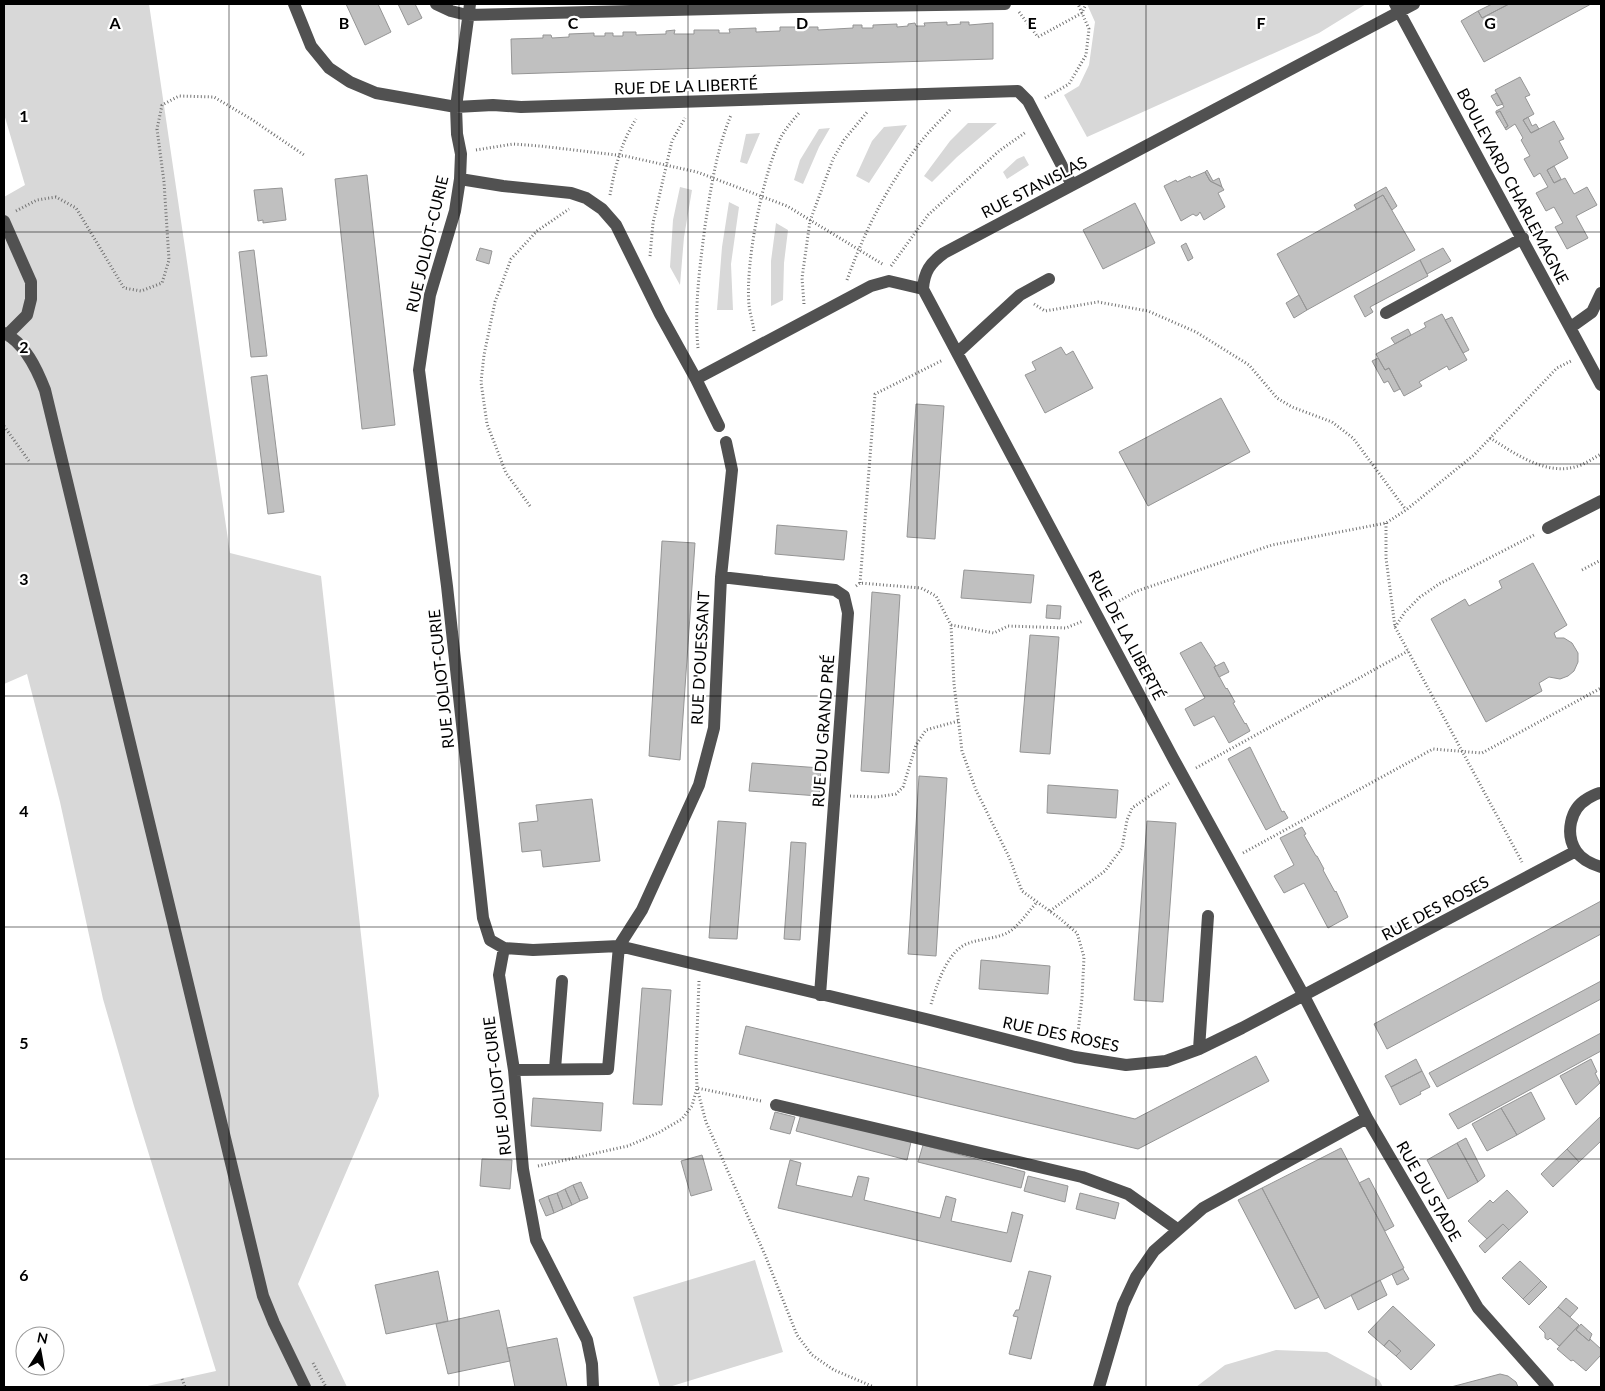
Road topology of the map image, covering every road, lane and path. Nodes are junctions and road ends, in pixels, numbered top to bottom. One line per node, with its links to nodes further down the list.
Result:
1 (294, 4): 13 (street, RUE DE LA LIBERTÉ)
2 (436, 4): 8 (street)
3 (1006, 4): 8 (street); 9 (path)
4 (1078, 4): 9 (path)
5 (1086, 4): 9 (path)
6 (1414, 4): 7 (street, RUE STANISLAS)
7 (1398, 8): 25 (street, RUE STANISLAS); 31 (street, BOULEVARD CHARLEMAGNE)
8 (468, 9): 13 (street, RUE JOLIOT-CURIE)
9 (1082, 12): 10 (path)
10 (1040, 101)
11 (874, 104): 30 (path)
12 (803, 106): 26 (path)
13 (456, 107): 18 (street, RUE DE LA LIBERTÉ); 19 (street, RUE JOLIOT-CURIE)
14 (734, 107): 23 (path)
15 (952, 108): 32 (path)
16 (636, 117): 21 (path)
17 (686, 117): 22 (path)
18 (1039, 122): 25 (street, RUE DE LA LIBERTÉ); 32 (path)
19 (461, 154): 21 (path); 24 (street, RUE JOLIOT-CURIE)
20 (304, 155): 29 (path)
21 (618, 156): 22 (path); 28 (path)
22 (667, 166): 23 (path); 33 (path)
23 (712, 178): 26 (path); 44 (path)
24 (460, 180): 27 (street); 83 (street, RUE JOLIOT-CURIE)
25 (1072, 185): 35 (street, RUE STANISLAS)
26 (762, 197): 30 (path); 42 (path)
27 (586, 198): 47 (street); 56 (path)
28 (610, 198)
29 (8, 217): 43 (street)
30 (810, 220): 32 (path); 39 (path)
31 (1522, 238): 40 (street); 41 (street, BOULEVARD CHARLEMAGNE)
32 (858, 249): 38 (path)
33 (650, 257)
34 (1048, 279): 37 (street)
35 (923, 289): 38 (street); 45 (street, RUE DE LA LIBERTÉ)
36 (1601, 293): 41 (street)
37 (1020, 295): 45 (street); 57 (path)
38 (840, 302): 47 (street)
39 (804, 305)
40 (1386, 313)
41 (1571, 327): 46 (street, BOULEVARD CHARLEMAGNE)
42 (754, 332)
43 (6, 334): 100 (street)
44 (698, 350)
45 (957, 353): 63 (path); 65 (street, RUE DE LA LIBERTÉ)
46 (1584, 354): 48 (street, BOULEVARD CHARLEMAGNE); 51 (path)
47 (696, 379): 50 (street)
48 (1601, 385)
49 (4, 426): 54 (path)
50 (719, 426)
51 (1490, 438): 53 (path); 57 (path)
52 (726, 442): 62 (street, RUE D'OUESSANT)
53 (1601, 454)
54 (29, 461)
55 (1601, 501): 59 (street)
56 (530, 506)
57 (1406, 510): 58 (path)
58 (1386, 523): 65 (path); 67 (path)
59 (1548, 528): 67 (path)
60 (1601, 560): 61 (path)
61 (1582, 570)
62 (721, 577): 64 (street); 82 (street, RUE D'OUESSANT)
63 (860, 583): 64 (path); 66 (path)
64 (844, 596): 74 (street, RUE DU GRAND PRÉ)
65 (1097, 614): 66 (path); 72 (street, RUE DE LA LIBERTÉ)
66 (951, 625): 70 (path)
67 (1394, 627): 68 (path)
68 (1408, 651): 71 (path); 72 (path)
69 (1601, 688): 71 (path)
70 (958, 721): 74 (path); 79 (path)
71 (1462, 752): 76 (path); 78 (path)
72 (1183, 775): 76 (street, RUE DE LA LIBERTÉ); 80 (path)
73 (1601, 793): 75 (street)
74 (834, 796): 86 (street, RUE DU GRAND PRÉ)
75 (1576, 851): 77 (street); 78 (street, RUE DES ROSES)
76 (1229, 860): 87 (street, RUE DE LA LIBERTÉ)
77 (1601, 867)
78 (1530, 876): 87 (street, RUE DES ROSES)
79 (1036, 902): 80 (path); 88 (path)
80 (1050, 911): 90 (path)
81 (1208, 916): 89 (street)
82 (619, 946): 83 (street, RUE DES ROSES); 84 (street, RUE DES ROSES); 91 (street)
83 (504, 948): 92 (street, RUE JOLIOT-CURIE)
84 (699, 966): 86 (street, RUE DES ROSES); 93 (path)
85 (562, 981): 91 (street)
86 (820, 995): 88 (street, RUE DES ROSES)
87 (1304, 996): 89 (street, RUE DES ROSES); 95 (street, RUE DU STADE)
88 (926, 1019): 90 (street, RUE DES ROSES)
89 (1198, 1049): 90 (street, RUE DES ROSES)
90 (1075, 1057)
91 (555, 1069): 92 (street)
92 (514, 1070): 96 (street, RUE JOLIOT-CURIE)
93 (697, 1088): 94 (path); 96 (path); 102 (path)
94 (776, 1104): 97 (street)
95 (1367, 1118): 97 (street); 104 (street, RUE DU STADE)
96 (523, 1169): 101 (street, RUE JOLIOT-CURIE)
97 (1177, 1229): 103 (street)
98 (182, 1379): 99 (path)
99 (185, 1387)
100 (305, 1387)
101 (593, 1387)
102 (874, 1387)
103 (1099, 1387)
104 (1548, 1387)

